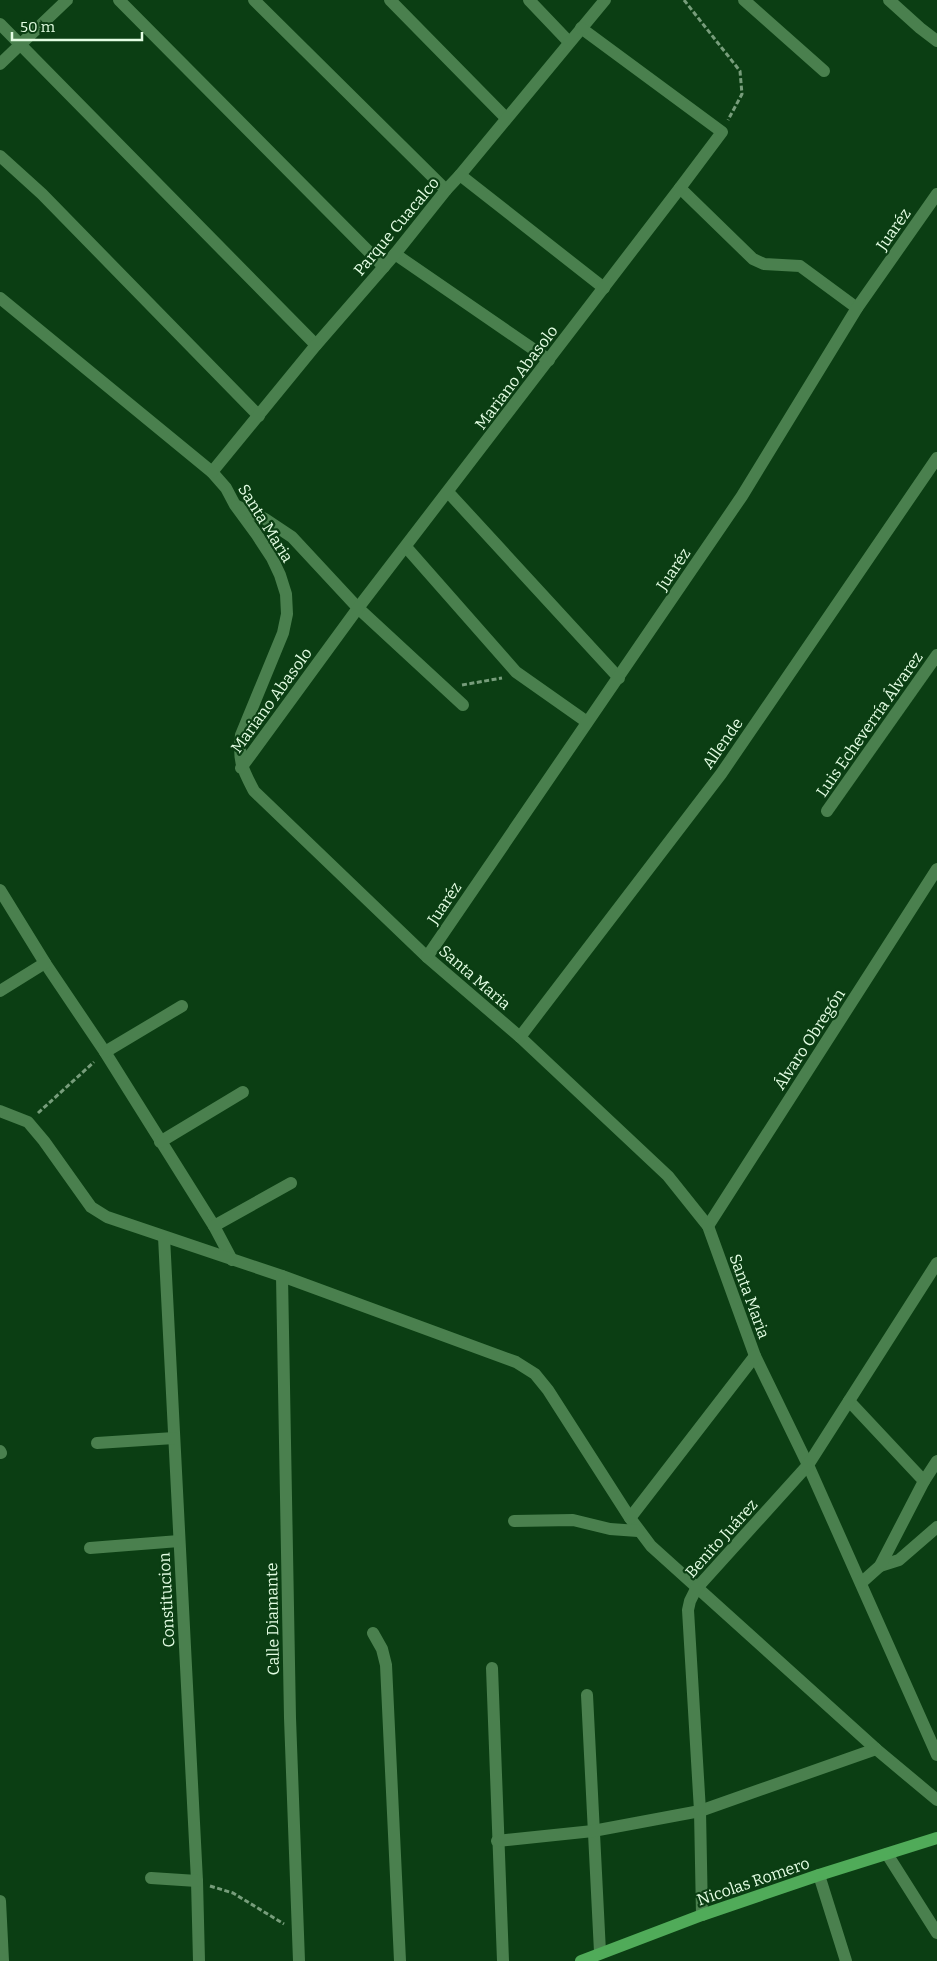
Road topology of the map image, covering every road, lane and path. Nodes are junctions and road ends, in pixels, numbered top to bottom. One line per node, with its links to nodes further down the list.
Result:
1 (67, 0): 14 (street)
2 (119, 0): 25 (street)
3 (254, 0): 22 (street)
4 (390, 0): 17 (street)
5 (529, 0): 13 (street)
6 (605, 0): 11 (street, Parque Cuacalco)
7 (684, 0): 18 (path)
8 (744, 0): 16 (street)
9 (889, 0): 12 (street)
10 (0, 24): 14 (street)
11 (581, 28): 13 (street, Parque Cuacalco); 18 (street)
12 (937, 41)
13 (569, 42): 17 (street, Parque Cuacalco)
14 (20, 44): 15 (street); 29 (street)
15 (0, 64)
16 (824, 71)
17 (506, 118): 20 (street, Parque Cuacalco)
18 (722, 132): 21 (street, Mariano Abasolo)
19 (0, 156): 31 (street)
20 (460, 175): 22 (street, Parque Cuacalco); 26 (street)
21 (680, 188): 26 (street, Mariano Abasolo); 28 (street)
22 (446, 190): 24 (street, Parque Cuacalco)
23 (937, 194): 28 (street, Juaréz)
24 (395, 254): 25 (street, Parque Cuacalco); 30 (street)
25 (384, 267): 29 (street, Parque Cuacalco)
26 (604, 288): 30 (street, Mariano Abasolo)
27 (0, 298): 33 (street, Santa Maria)
28 (857, 308): 40 (street, Juaréz)
29 (316, 345): 31 (street, Parque Cuacalco)
30 (549, 360): 34 (street, Mariano Abasolo)
31 (259, 416): 33 (street, Parque Cuacalco)
32 (937, 458): 52 (street, Allende)
33 (212, 472): 35 (street, Santa Maria)
34 (448, 492): 36 (street, Mariano Abasolo); 40 (street)
35 (235, 505): 37 (street); 44 (street, Santa Maria)
36 (406, 547): 37 (street, Mariano Abasolo); 39 (street)
37 (358, 608): 41 (street); 44 (street, Mariano Abasolo)
38 (937, 655): 45 (street, Luis Echeverría Álvarez)
39 (516, 672): 41 (path); 43 (street)
40 (619, 678): 43 (street, Juaréz)
41 (446, 688): 42 (street)
42 (463, 705)
43 (587, 722): 48 (street, Juaréz)
44 (241, 768): 48 (street, Santa Maria)
45 (827, 811)
46 (937, 869): 60 (street, Álvaro Obregón)
47 (0, 890): 49 (street)
48 (427, 957): 52 (street, Santa Maria)
49 (45, 962): 50 (street); 53 (street)
50 (0, 991)
51 (182, 1006): 53 (street)
52 (520, 1037): 60 (street, Santa Maria)
53 (105, 1052): 56 (path); 57 (street)
54 (243, 1092): 57 (street)
55 (0, 1112): 56 (street)
56 (28, 1122): 61 (street)
57 (160, 1142): 59 (street)
58 (291, 1183): 59 (street)
59 (214, 1226): 62 (street)
60 (708, 1226): 65 (street, Santa Maria)
61 (164, 1237): 62 (street); 67 (street, Constitucion)
62 (232, 1260): 64 (street)
63 (937, 1263): 66 (street, Benito Juárez)
64 (282, 1276): 72 (street); 97 (street, Calle Diamante)
65 (755, 1356): 70 (street, Santa Maria); 72 (street)
66 (849, 1401): 70 (street, Benito Juárez); 71 (street)
67 (174, 1438): 68 (street); 76 (street, Constitucion)
68 (97, 1443)
69 (937, 1461): 71 (street)
70 (808, 1465): 79 (street, Santa Maria); 80 (street, Benito Juárez)
71 (924, 1481): 78 (street)
72 (630, 1518): 75 (street)
73 (514, 1521): 75 (street)
74 (937, 1527): 78 (street)
75 (638, 1531): 80 (street)
76 (179, 1541): 77 (street); 94 (street, Constitucion)
77 (90, 1548)
78 (880, 1566): 79 (street)
79 (861, 1583): 85 (street, Santa Maria)
80 (696, 1589): 84 (street); 87 (street, Benito Juárez)
81 (372, 1633): 103 (street)
82 (492, 1668): 90 (street)
83 (587, 1695): 88 (street)
84 (876, 1749): 86 (street); 87 (street)
85 (937, 1755)
86 (937, 1800)
87 (700, 1811): 88 (street); 96 (street, Benito Juárez)
88 (593, 1830): 90 (street); 99 (street)
89 (937, 1838): 91 (main road, Nicolas Romero)
90 (497, 1840): 104 (street)
91 (888, 1854): 92 (main road, Nicolas Romero); 98 (street)
92 (819, 1875): 96 (main road, Nicolas Romero); 106 (street)
93 (151, 1878): 94 (street)
94 (198, 1881): 97 (path); 101 (street, Constitucion)
95 (0, 1903): 100 (street)
96 (702, 1915): 99 (main road, Nicolas Romero)
97 (298, 1932): 102 (street, Calle Diamante)
98 (937, 1933)
99 (600, 1952): 105 (main road, Nicolas Romero)
100 (3, 1961)
101 (199, 1961)
102 (299, 1961)
103 (400, 1961)
104 (503, 1961)
105 (581, 1961)
106 (846, 1961)

